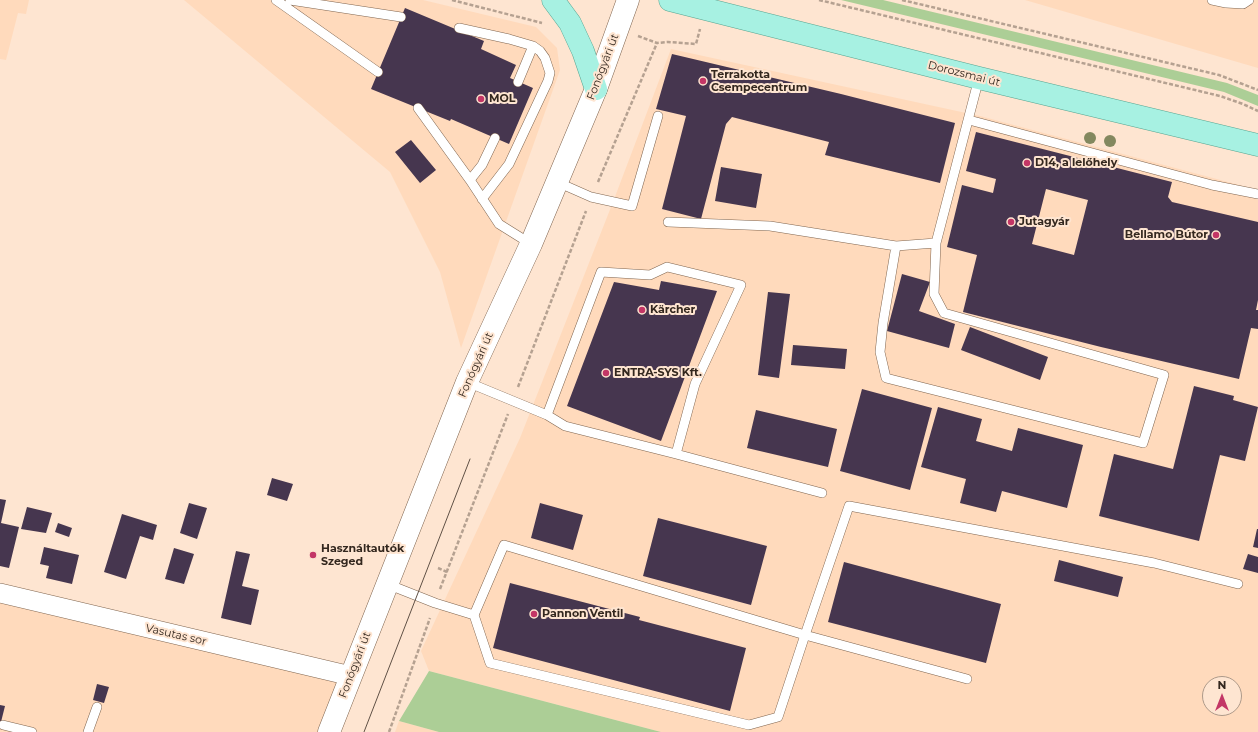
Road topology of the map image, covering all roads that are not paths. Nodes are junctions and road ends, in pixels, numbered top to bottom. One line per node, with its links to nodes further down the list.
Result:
1 (276, 0): 11 (lane)
2 (290, 0): 8 (lane)
3 (553, 0): 14 (main road)
4 (628, 0): 14 (street, Fonógyári út)
5 (670, 0): 12 (main road, Dorozsmai út)
6 (1212, 0): 7 (lane)
7 (1249, 0)
8 (401, 17)
9 (459, 28): 10 (lane)
10 (533, 46): 13 (lane); 23 (lane)
11 (378, 72)
12 (980, 78): 17 (lane); 19 (main road, Dorozsmai út)
13 (518, 82)
14 (596, 88): 21 (street, Fonógyári út)
15 (418, 108): 20 (lane)
16 (658, 116): 21 (lane)
17 (969, 120): 22 (lane); 25 (lane)
18 (495, 138): 20 (lane)
19 (1258, 145)
20 (470, 180): 23 (lane)
21 (556, 182): 26 (street, Fonógyári út)
22 (1258, 194)
23 (482, 199): 26 (lane)
24 (668, 222): 27 (lane)
25 (936, 243): 27 (lane); 27 (lane)
26 (531, 244): 28 (street, Fonógyári út)
27 (896, 246)
28 (467, 382): 29 (lane); 32 (street, Fonógyári út)
29 (547, 415): 30 (lane); 30 (lane)
30 (676, 454): 31 (lane)
31 (822, 493)
32 (387, 584): 35 (lane); 37 (street, Fonógyári út)
33 (1238, 584): 36 (lane)
34 (0, 593): 37 (street, Vasutas sor)
35 (474, 615): 36 (lane); 36 (lane)
36 (805, 635): 38 (lane)
37 (351, 676): 43 (street, Fonógyári út)
38 (967, 679)
39 (97, 707): 42 (lane)
40 (3, 725): 41 (lane)
41 (32, 732)
42 (88, 732)
43 (329, 732)

